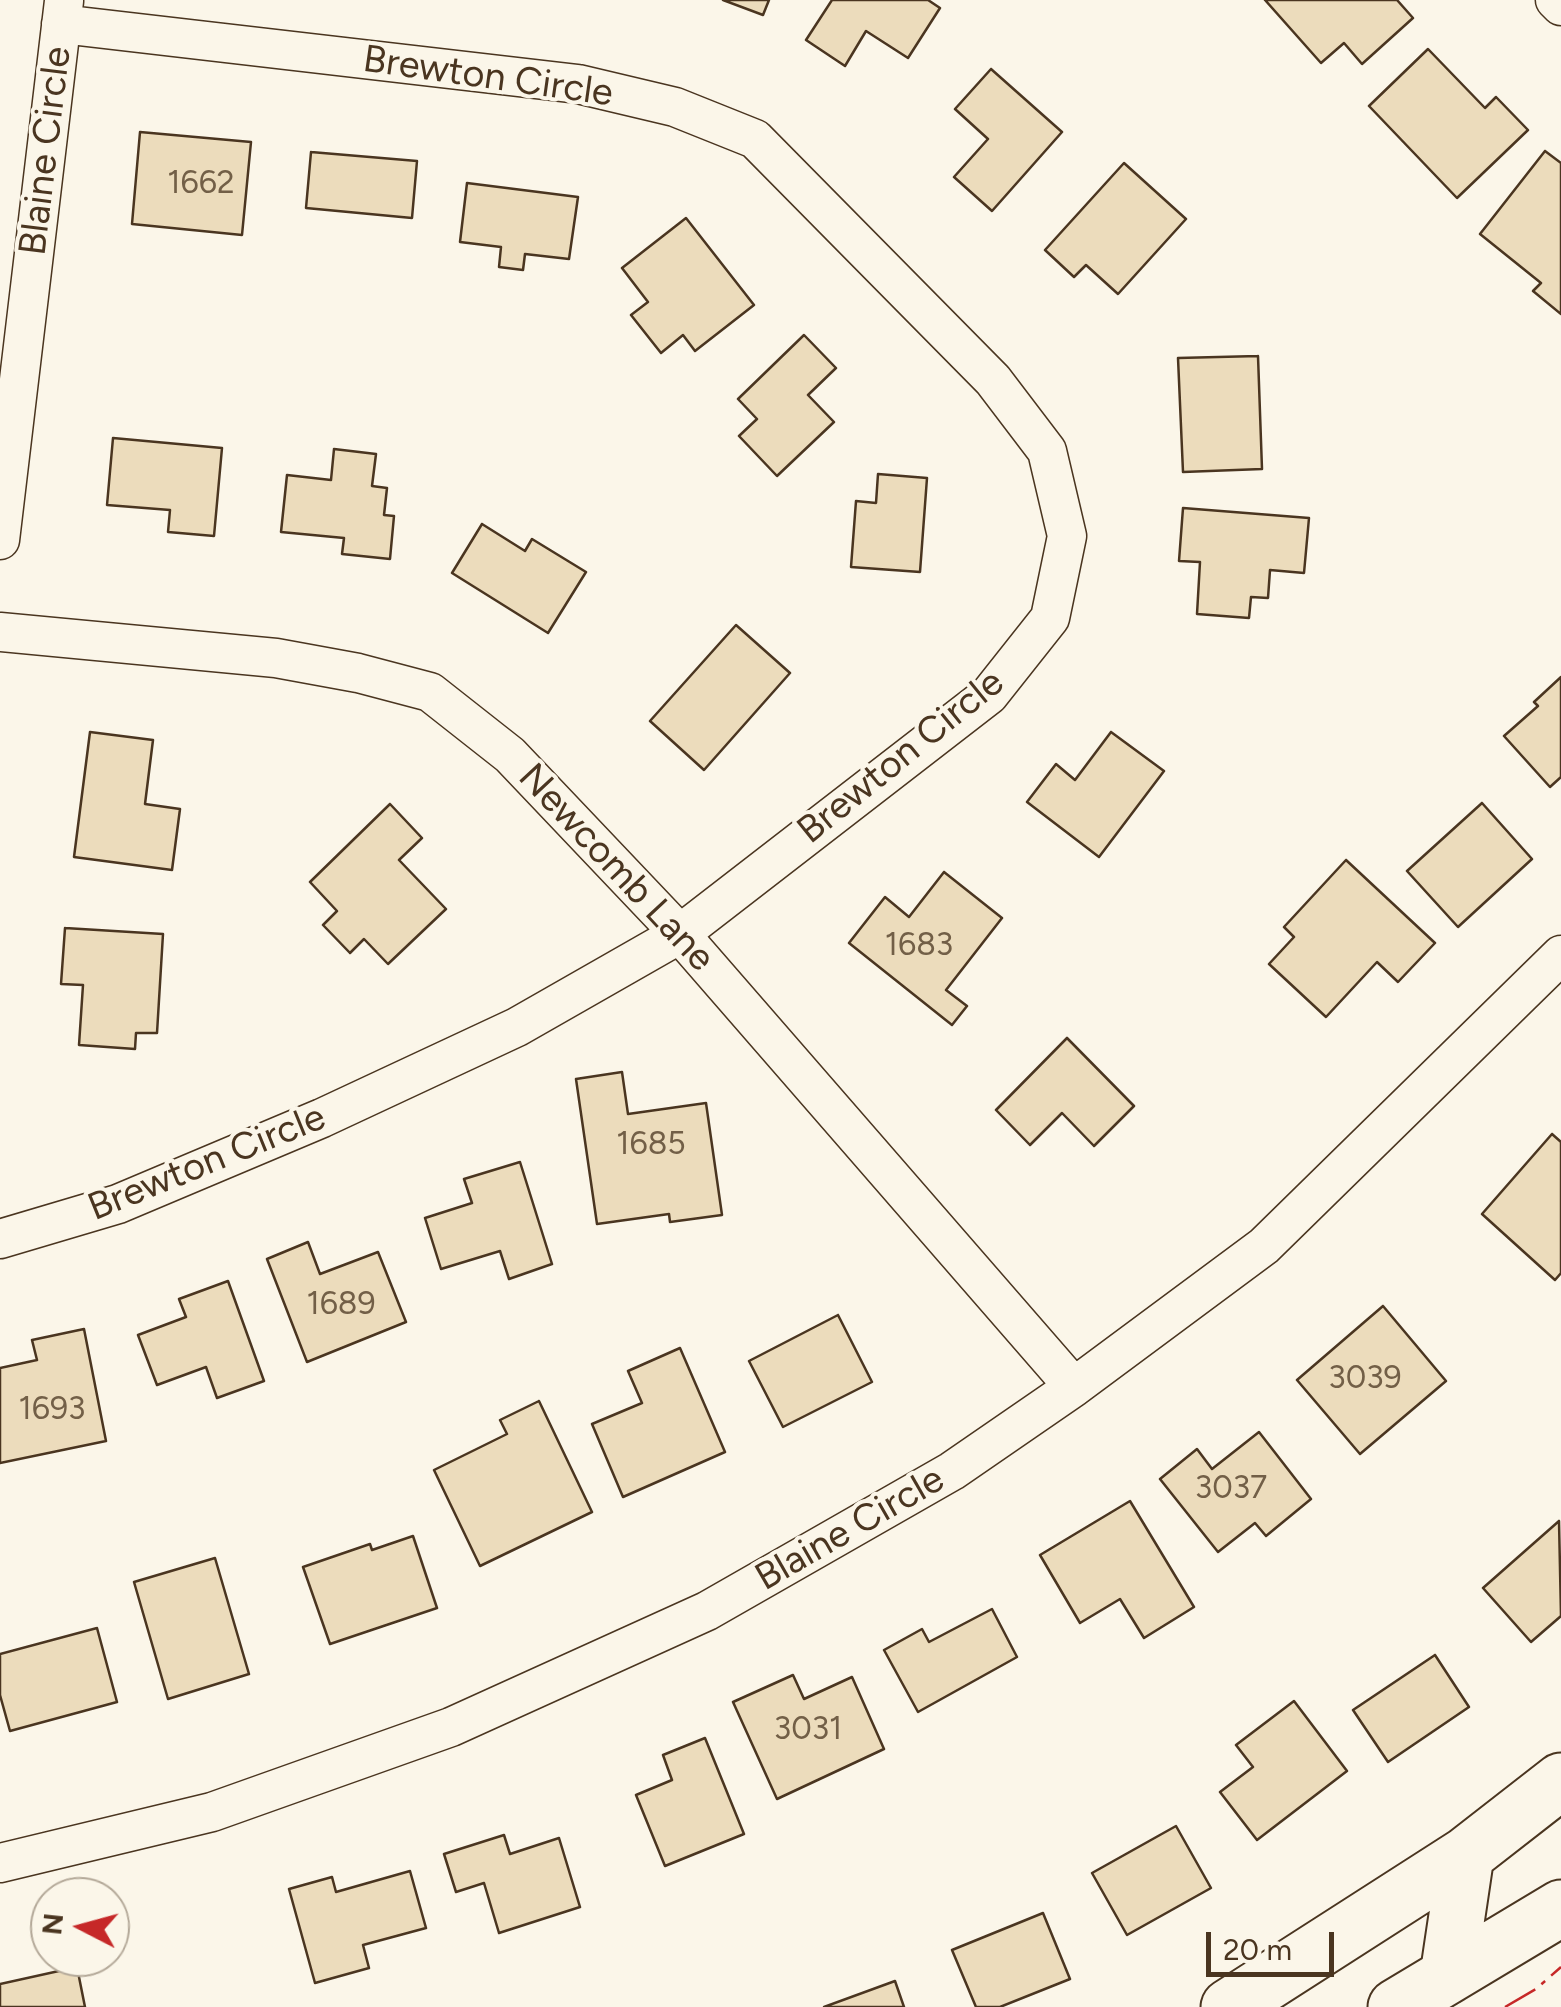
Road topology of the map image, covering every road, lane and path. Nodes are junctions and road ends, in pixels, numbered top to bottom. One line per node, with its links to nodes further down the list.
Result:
1 (1556, 0): 2 (street)
2 (1561, 6)
3 (63, 12): 4 (street, Blaine Circle); 6 (street, Brewton Circle)
4 (0, 540)
5 (0, 632): 6 (street, Newcomb Lane)
6 (680, 934): 8 (street, Brewton Circle); 9 (street, Newcomb Lane)
7 (1561, 955): 9 (street, Blaine Circle)
8 (0, 1239)
9 (1074, 1387): 12 (street, Blaine Circle)
10 (1561, 1781): 11 (main road)
11 (1466, 1855): 14 (main road); 15 (main road)
12 (0, 1863)
13 (1561, 1908): 14 (main road)
14 (1448, 1976): 16 (main road)
15 (1229, 2007)
16 (1396, 2007)

